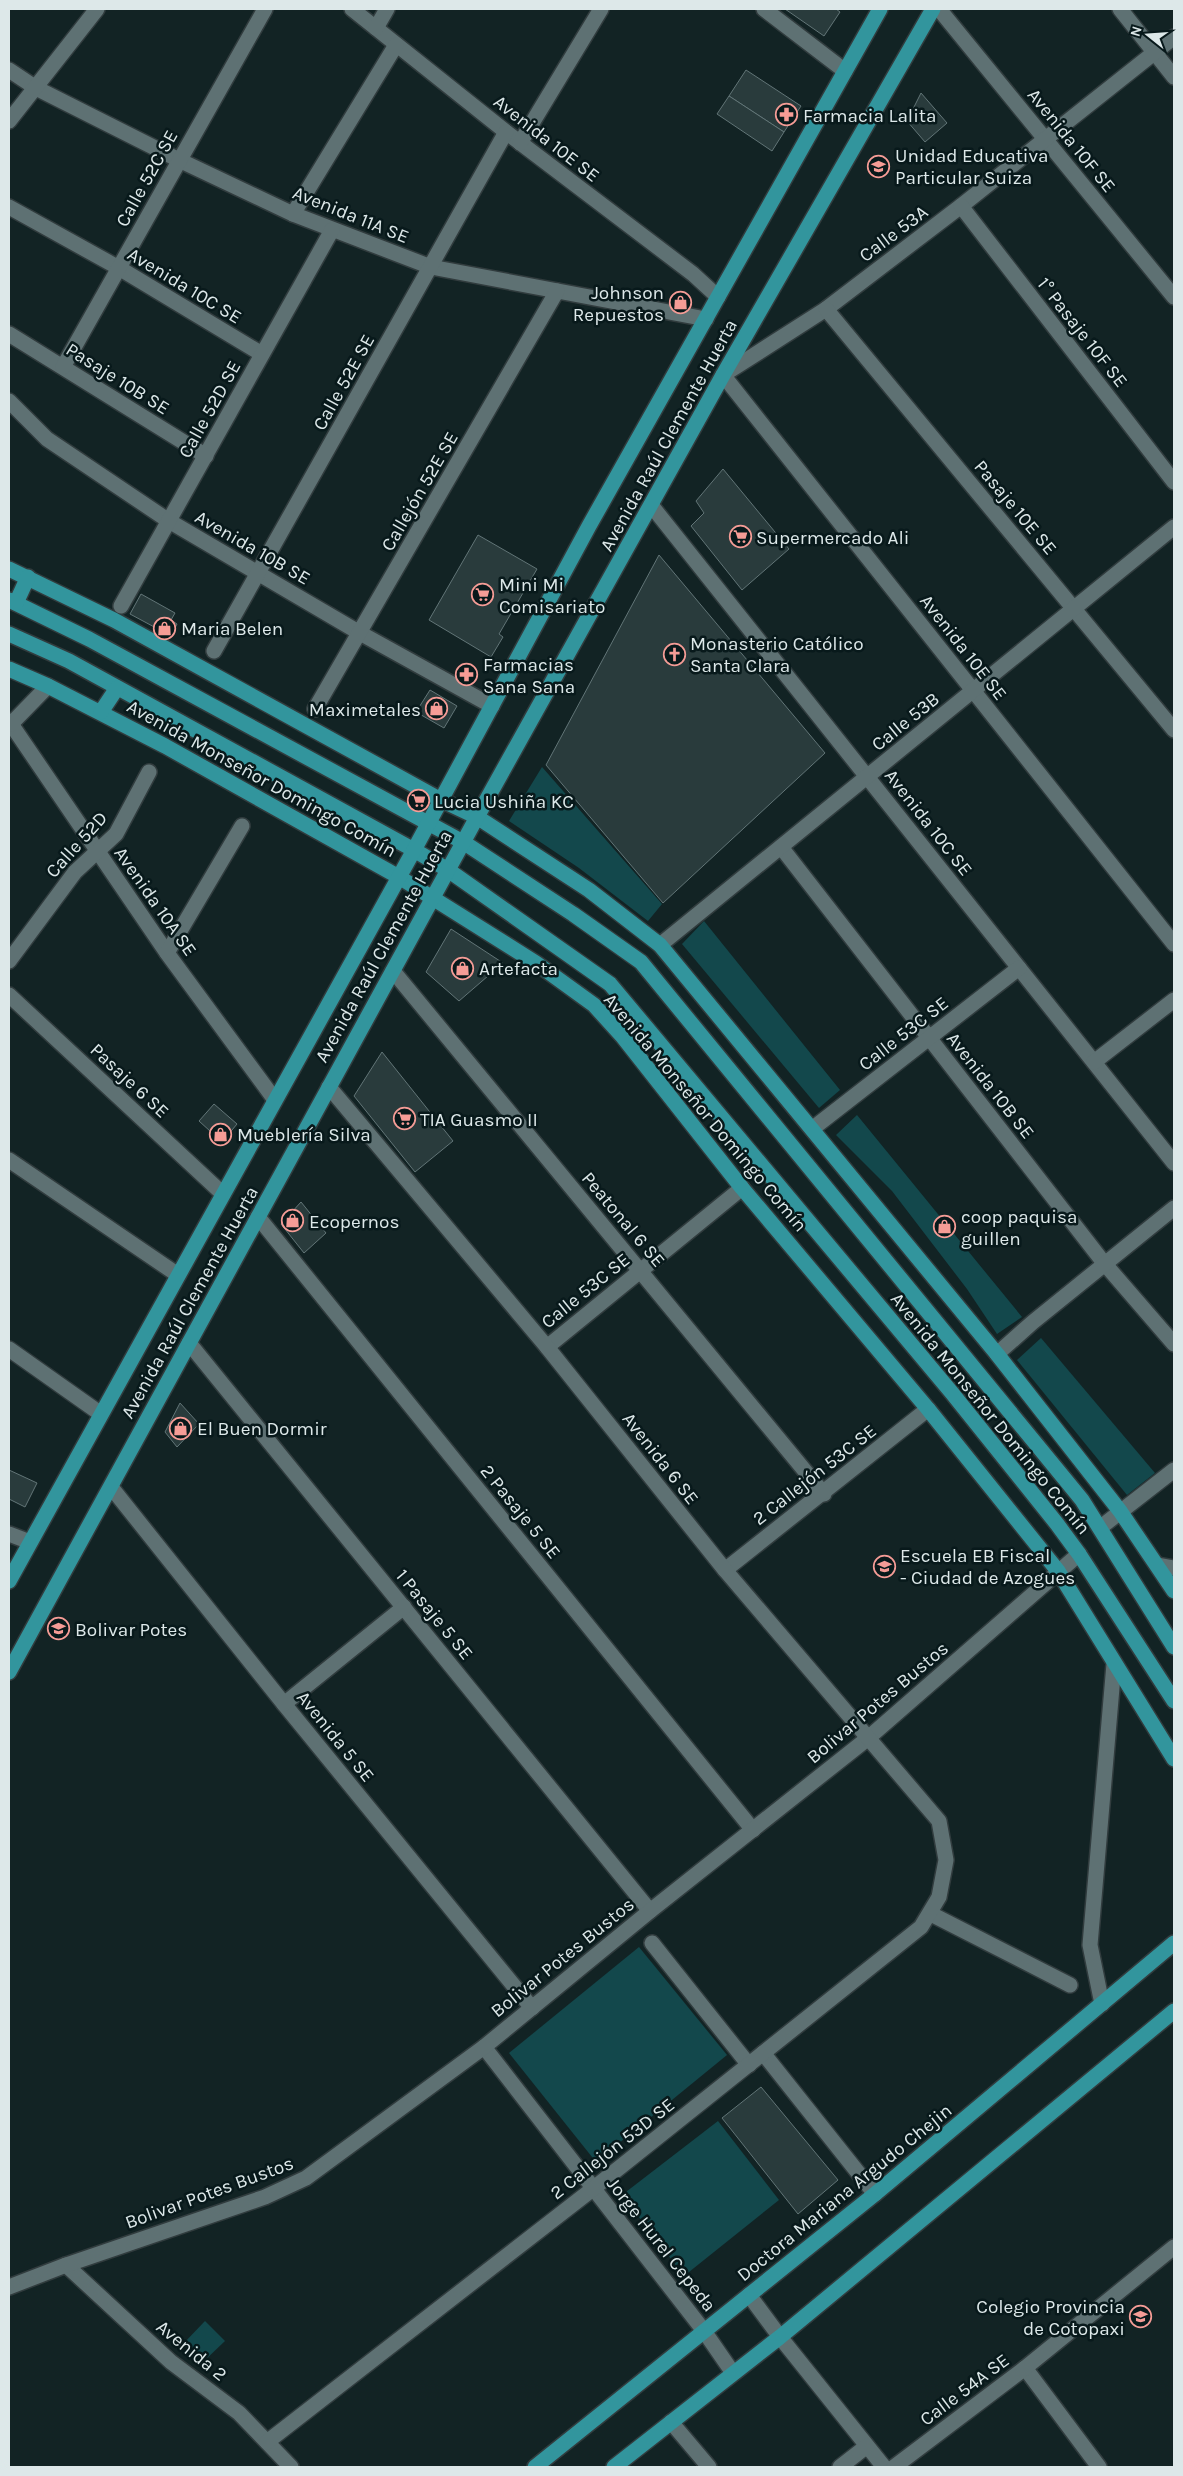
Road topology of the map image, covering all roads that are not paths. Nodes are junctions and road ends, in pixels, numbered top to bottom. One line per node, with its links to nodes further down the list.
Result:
1 (97, 9): 18 (street)
2 (265, 9): 23 (street, Calle 52C SE)
3 (352, 9): 11 (street, Avenida 10E SE)
4 (387, 9): 11 (street)
5 (601, 9): 22 (street)
6 (764, 9): 16 (street)
7 (880, 9): 16 (main road, Avenida Raúl Clemente Huerta)
8 (933, 9): 38 (main road, Avenida Raúl Clemente Huerta)
9 (939, 9): 21 (street, Avenida 10F SE)
10 (1120, 9): 14 (street)
11 (376, 28): 13 (street, Avenida 10E SE)
12 (1174, 37): 14 (street, Calle 53A)
13 (396, 45): 20 (street, Avenida 10E SE); 26 (street)
14 (1155, 52): 17 (street); 21 (street, Calle 53A)
15 (9, 70): 18 (street, Avenida 11A SE)
16 (844, 72): 31 (main road, Avenida Raúl Clemente Huerta)
17 (1174, 77)
18 (36, 88): 19 (street); 23 (street, Avenida 11A SE)
19 (9, 121)
20 (506, 132): 22 (street, Avenida 10E SE); 28 (street, Calle 52E SE)
21 (1045, 139): 24 (street, Calle 53A); 32 (street, Avenida 10F SE)
22 (520, 143): 31 (street, Avenida 10E SE)
23 (179, 160): 26 (street, Avenida 11A SE); 29 (street, Calle 52C SE)
24 (961, 206): 33 (street, Calle 53A); 41 (street, 1° Pasaje 10F SE)
25 (9, 207): 29 (street, Avenida 10C SE)
26 (293, 214): 27 (street, Avenida 11A SE)
27 (332, 230): 28 (street, Avenida 11A SE); 36 (street, Calle 52D SE)
28 (431, 267): 30 (street, Avenida 11A SE); 46 (street, Calle 52E SE)
29 (119, 268): 36 (street, Avenida 10C SE); 37 (street, Calle 52C SE)
30 (557, 291): 34 (street, Avenida 11A SE); 51 (street, Callejón 52E SE)
31 (718, 296): 34 (main road, Avenida Raúl Clemente Huerta)
32 (1174, 297)
33 (826, 309): 38 (street, Calle 53A); 50 (street, Pasaje 10E SE)
34 (706, 319): 58 (main road, Avenida Raúl Clemente Huerta)
35 (9, 335): 37 (street, Pasaje 10B SE)
36 (262, 354): 40 (street, Calle 52D SE)
37 (62, 367): 40 (street, Pasaje 10B SE)
38 (723, 375): 42 (main road, Avenida Raúl Clemente Huerta); 57 (street, Avenida 10E SE)
39 (9, 401): 43 (street, Avenida 10B SE)
40 (206, 456): 43 (street, Calle 52D SE)
41 (1174, 482)
42 (651, 505): 64 (street, Avenida 10C SE); 66 (main road, Avenida Raúl Clemente Huerta)
43 (169, 521): 46 (street, Avenida 10B SE); 49 (street, Calle 52D SE)
44 (1174, 527): 50 (street, Calle 53B)
45 (9, 570): 47 (main road, Avenida Monseñor Domingo Comín)
46 (259, 572): 51 (street, Avenida 10B SE); 53 (street, Calle 52E SE)
47 (28, 577): 48 (main road); 65 (main road, Avenida Monseñor Domingo Comín)
48 (12, 602): 67 (main road, Avenida Monseñor Domingo Comín)
49 (121, 606)
50 (1074, 608): 57 (street, Calle 53B); 62 (street, Pasaje 10E SE)
51 (360, 633): 58 (street, Avenida 10B SE); 59 (street, Callejón 52E SE)
52 (9, 634): 56 (main road, Avenida Monseñor Domingo Comín)
53 (214, 651)
54 (9, 669): 55 (main road, Avenida Monseñor Domingo Comín)
55 (48, 686): 60 (main road, Avenida Monseñor Domingo Comín); 61 (street)
56 (117, 688): 60 (main road); 72 (main road, Avenida Monseñor Domingo Comín)
57 (973, 691): 64 (street, Calle 53B); 76 (street, Avenida 10E SE)
58 (492, 706): 65 (main road, Avenida Raúl Clemente Huerta)
59 (315, 710)
60 (101, 712): 74 (main road, Avenida Monseñor Domingo Comín)
61 (10, 723): 71 (street, Avenida 10A SE)
62 (1174, 730)
63 (149, 772): 71 (street, Calle 52D)
64 (867, 777): 70 (street, Calle 53B); 80 (street, Avenida 10C SE)
65 (441, 800): 66 (main road, Avenida Monseñor Domingo Comín); 67 (main road, Avenida Raúl Clemente Huerta)
66 (476, 817): 69 (main road, Avenida Raúl Clemente Huerta); 77 (main road, Avenida Monseñor Domingo Comín)
67 (429, 824): 69 (main road, Avenida Monseñor Domingo Comín); 72 (main road, Avenida Raúl Clemente Huerta)
68 (242, 826): 78 (street)
69 (463, 842): 73 (main road, Avenida Raúl Clemente Huerta); 88 (main road, Avenida Monseñor Domingo Comín)
70 (781, 847): 77 (street, Calle 53B); 84 (street, Avenida 10B SE)
71 (97, 850): 78 (street, Avenida 10A SE); 79 (street, Calle 52D)
72 (414, 850): 73 (main road, Avenida Monseñor Domingo Comín); 74 (main road, Avenida Raúl Clemente Huerta)
73 (448, 870): 75 (main road, Avenida Raúl Clemente Huerta); 114 (main road, Avenida Monseñor Domingo Comín)
74 (399, 877): 75 (main road, Avenida Monseñor Domingo Comín); 89 (main road, Avenida Raúl Clemente Huerta)
75 (433, 896): 81 (main road, Avenida Raúl Clemente Huerta); 93 (main road, Avenida Monseñor Domingo Comín)
76 (1174, 944)
77 (660, 945): 86 (main road, Avenida Monseñor Domingo Comín)
78 (167, 953): 89 (street, Avenida 10A SE)
79 (9, 962)
80 (1019, 968): 84 (street, Calle 53C SE); 85 (street, Avenida 10C SE)
81 (393, 971): 87 (main road, Avenida Raúl Clemente Huerta); 98 (street, Peatonal 6 SE)
82 (9, 996): 94 (street, Pasaje 6 SE)
83 (1174, 1000): 85 (street)
84 (930, 1038): 90 (street, Calle 53C SE); 97 (street, Avenida 10B SE)
85 (1094, 1062): 92 (street, Avenida 10C SE)
86 (766, 1073): 88 (main road); 90 (main road, Avenida Monseñor Domingo Comín)
87 (329, 1088): 96 (main road, Avenida Raúl Clemente Huerta); 102 (street, Avenida 6 SE)
88 (745, 1089): 111 (main road, Avenida Monseñor Domingo Comín)
89 (275, 1100): 94 (main road, Avenida Raúl Clemente Huerta)
90 (812, 1130): 104 (main road, Avenida Monseñor Domingo Comín)
91 (9, 1160): 99 (street)
92 (1174, 1163)
93 (742, 1188): 98 (street, Calle 53C SE); 105 (main road, Avenida Monseñor Domingo Comín)
94 (223, 1194): 99 (main road, Avenida Raúl Clemente Huerta)
95 (1174, 1208): 97 (street)
96 (258, 1217): 100 (main road, Avenida Raúl Clemente Huerta); 129 (street, 2 Pasaje 5 SE)
97 (1104, 1263): 101 (street, Avenida 10B SE); 104 (street)
98 (641, 1270): 102 (street, Calle 53C SE); 109 (street, Peatonal 6 SE)
99 (178, 1275): 106 (main road, Avenida Raúl Clemente Huerta)
100 (189, 1343): 108 (main road, Avenida Raúl Clemente Huerta); 121 (street, 1 Pasaje 5 SE)
101 (1174, 1344)
102 (547, 1348): 117 (street, Avenida 6 SE)
103 (9, 1349): 106 (street)
104 (997, 1354): 110 (main road, Avenida Monseñor Domingo Comín)
105 (928, 1409): 109 (street, 2 Callejón 53C SE); 118 (main road, Avenida Monseñor Domingo Comín)
106 (101, 1414): 113 (main road, Avenida Raúl Clemente Huerta)
107 (1174, 1470): 110 (street)
108 (111, 1487): 124 (main road, Avenida Raúl Clemente Huerta); 126 (street, Avenida 5 SE)
109 (824, 1494): 117 (street, 2 Callejón 53C SE)
110 (1120, 1511): 111 (street); 115 (main road, Avenida Monseñor Domingo Comín)
111 (1101, 1527): 122 (main road, Avenida Monseñor Domingo Comín)
112 (9, 1534): 113 (street)
113 (30, 1542): 119 (main road, Avenida Raúl Clemente Huerta)
114 (1079, 1554): 118 (street, Bolivar Potes Bustos); 125 (main road, Avenida Monseñor Domingo Comín)
115 (1158, 1566): 116 (street); 120 (main road, Avenida Monseñor Domingo Comín)
116 (1174, 1568)
117 (725, 1570): 127 (street, Avenida 6 SE)
118 (1058, 1571): 123 (main road, Avenida Monseñor Domingo Comín); 127 (street, Bolivar Potes Bustos)
119 (9, 1580)
120 (1174, 1591)
121 (404, 1607): 126 (street); 131 (street, 1 Pasaje 5 SE)
122 (1174, 1647)
123 (1114, 1664): 128 (main road, Avenida Monseñor Domingo Comín); 136 (street)
124 (9, 1672)
125 (1174, 1701)
126 (284, 1704): 137 (street, Avenida 5 SE)
127 (867, 1739): 129 (street, Bolivar Potes Bustos); 130 (street, Avenida 6 SE)
128 (1174, 1759)
129 (753, 1830): 131 (street, Bolivar Potes Bustos)
130 (946, 1860): 132 (street, 2 Callejón 53D SE)
131 (650, 1911): 137 (street, Bolivar Potes Bustos)
132 (931, 1914): 135 (street); 140 (street, 2 Callejón 53D SE)
133 (652, 1943): 141 (street)
134 (1174, 1943): 136 (main road, Doctora Mariana Argudo Chejin)
135 (1070, 1985)
136 (1102, 2004): 143 (main road, Doctora Mariana Argudo Chejin)
137 (532, 2008): 139 (street, Bolivar Potes Bustos)
138 (1174, 2011): 149 (main road)
139 (484, 2047): 142 (street, Jorge Hurel Cepeda); 145 (street, Bolivar Potes Bustos)
140 (763, 2054): 141 (street, 2 Callejón 53D SE); 143 (street)
141 (749, 2065): 142 (street, 2 Callejón 53D SE)
142 (594, 2188): 148 (street, Jorge Hurel Cepeda); 153 (street, 2 Callejón 53D SE)
143 (875, 2194): 147 (main road, Doctora Mariana Argudo Chejin)
144 (1174, 2247): 150 (street, Calle 54A SE)
145 (66, 2265): 146 (street, Bolivar Potes Bustos); 153 (street, Avenida 2)
146 (9, 2286)
147 (749, 2295): 148 (main road, Doctora Mariana Argudo Chejin); 149 (street)
148 (704, 2331): 151 (street, Jorge Hurel Cepeda); 156 (main road, Doctora Mariana Argudo Chejin)
149 (780, 2337): 151 (main road); 154 (street)
150 (1025, 2368): 161 (street, Calle 54A SE); 162 (street)
151 (733, 2373): 152 (main road)
152 (671, 2422): 157 (main road); 158 (street)
153 (267, 2442): 155 (street, Avenida 2)
154 (867, 2446): 159 (street); 160 (street)
155 (291, 2467)
156 (535, 2467)
157 (614, 2467)
158 (709, 2467)
159 (840, 2467)
160 (884, 2467)
161 (894, 2467)
162 (1098, 2467)

